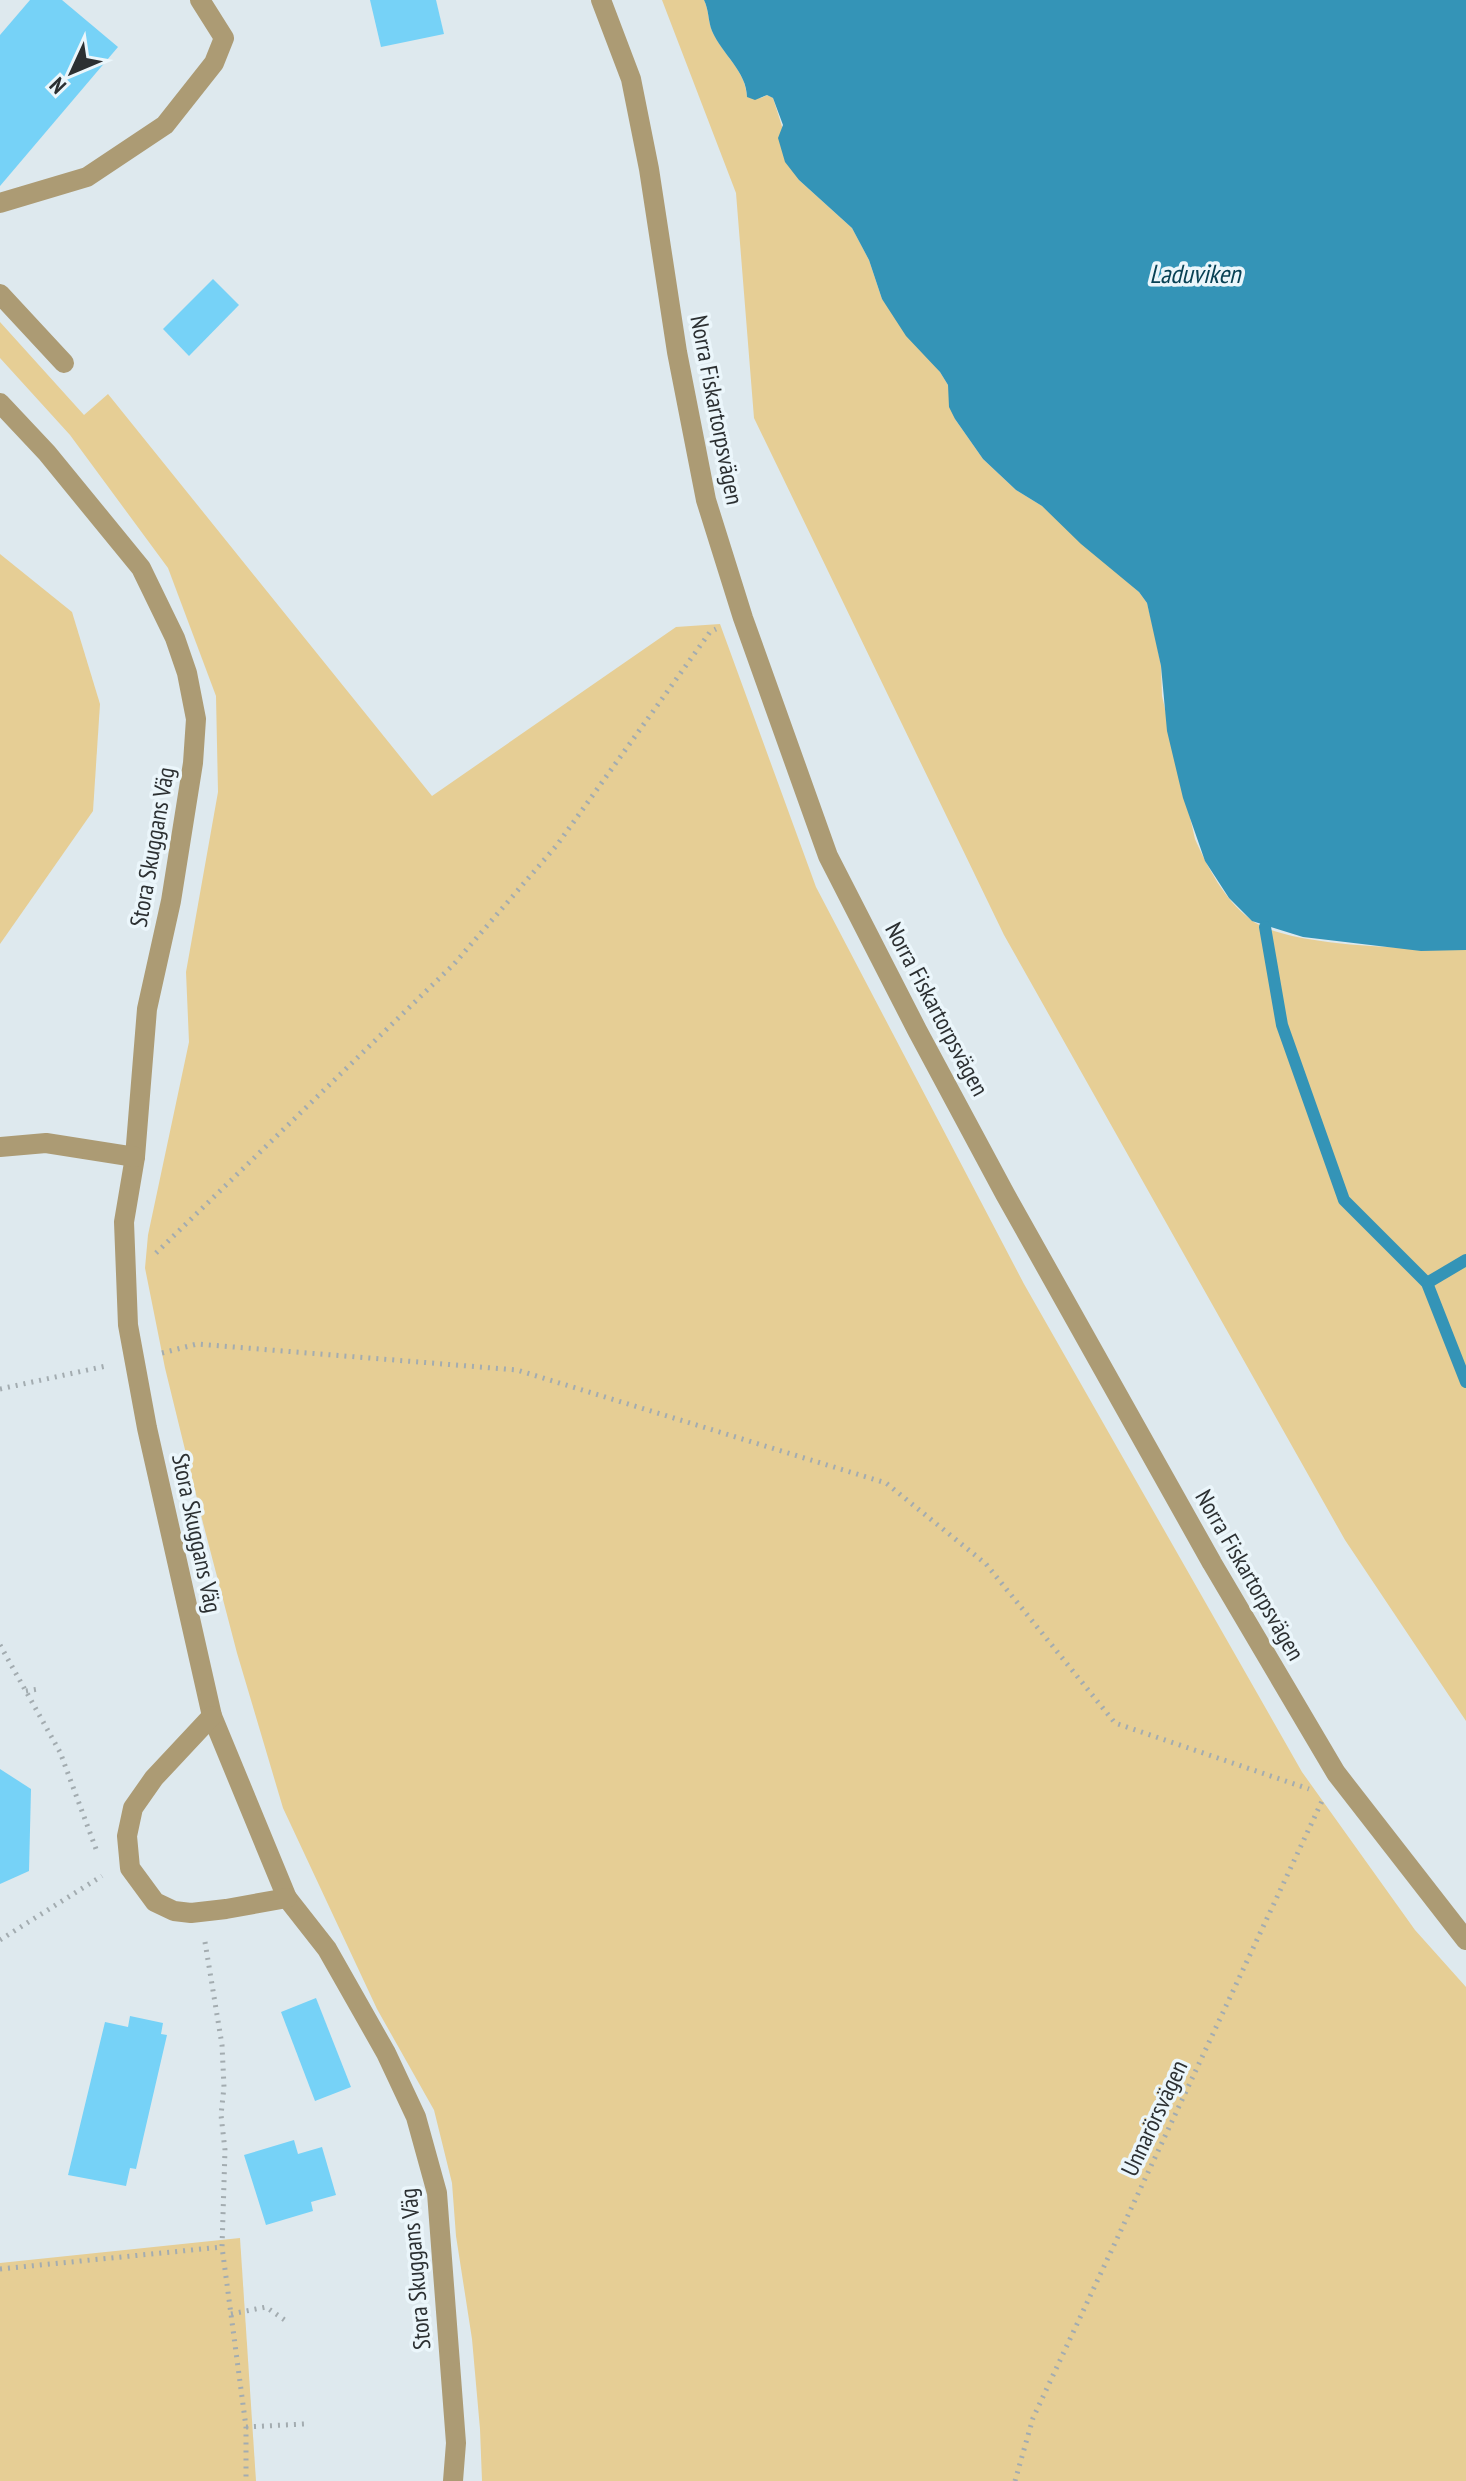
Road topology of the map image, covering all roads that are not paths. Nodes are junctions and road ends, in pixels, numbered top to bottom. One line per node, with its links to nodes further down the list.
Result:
1 (200, 0): 3 (street)
2 (601, 0): 11 (street, Norra Fiskartorpsvägen)
3 (0, 203)
4 (0, 294): 5 (street)
5 (64, 363)
6 (0, 403): 8 (street, Stora Skuggans Väg)
7 (0, 1147): 8 (street)
8 (135, 1157): 9 (street, Stora Skuggans Väg)
9 (212, 1716): 10 (street, Stora Skuggans Väg); 10 (street)
10 (287, 1898): 12 (street, Stora Skuggans Väg)
11 (1466, 1940)
12 (453, 2481)

